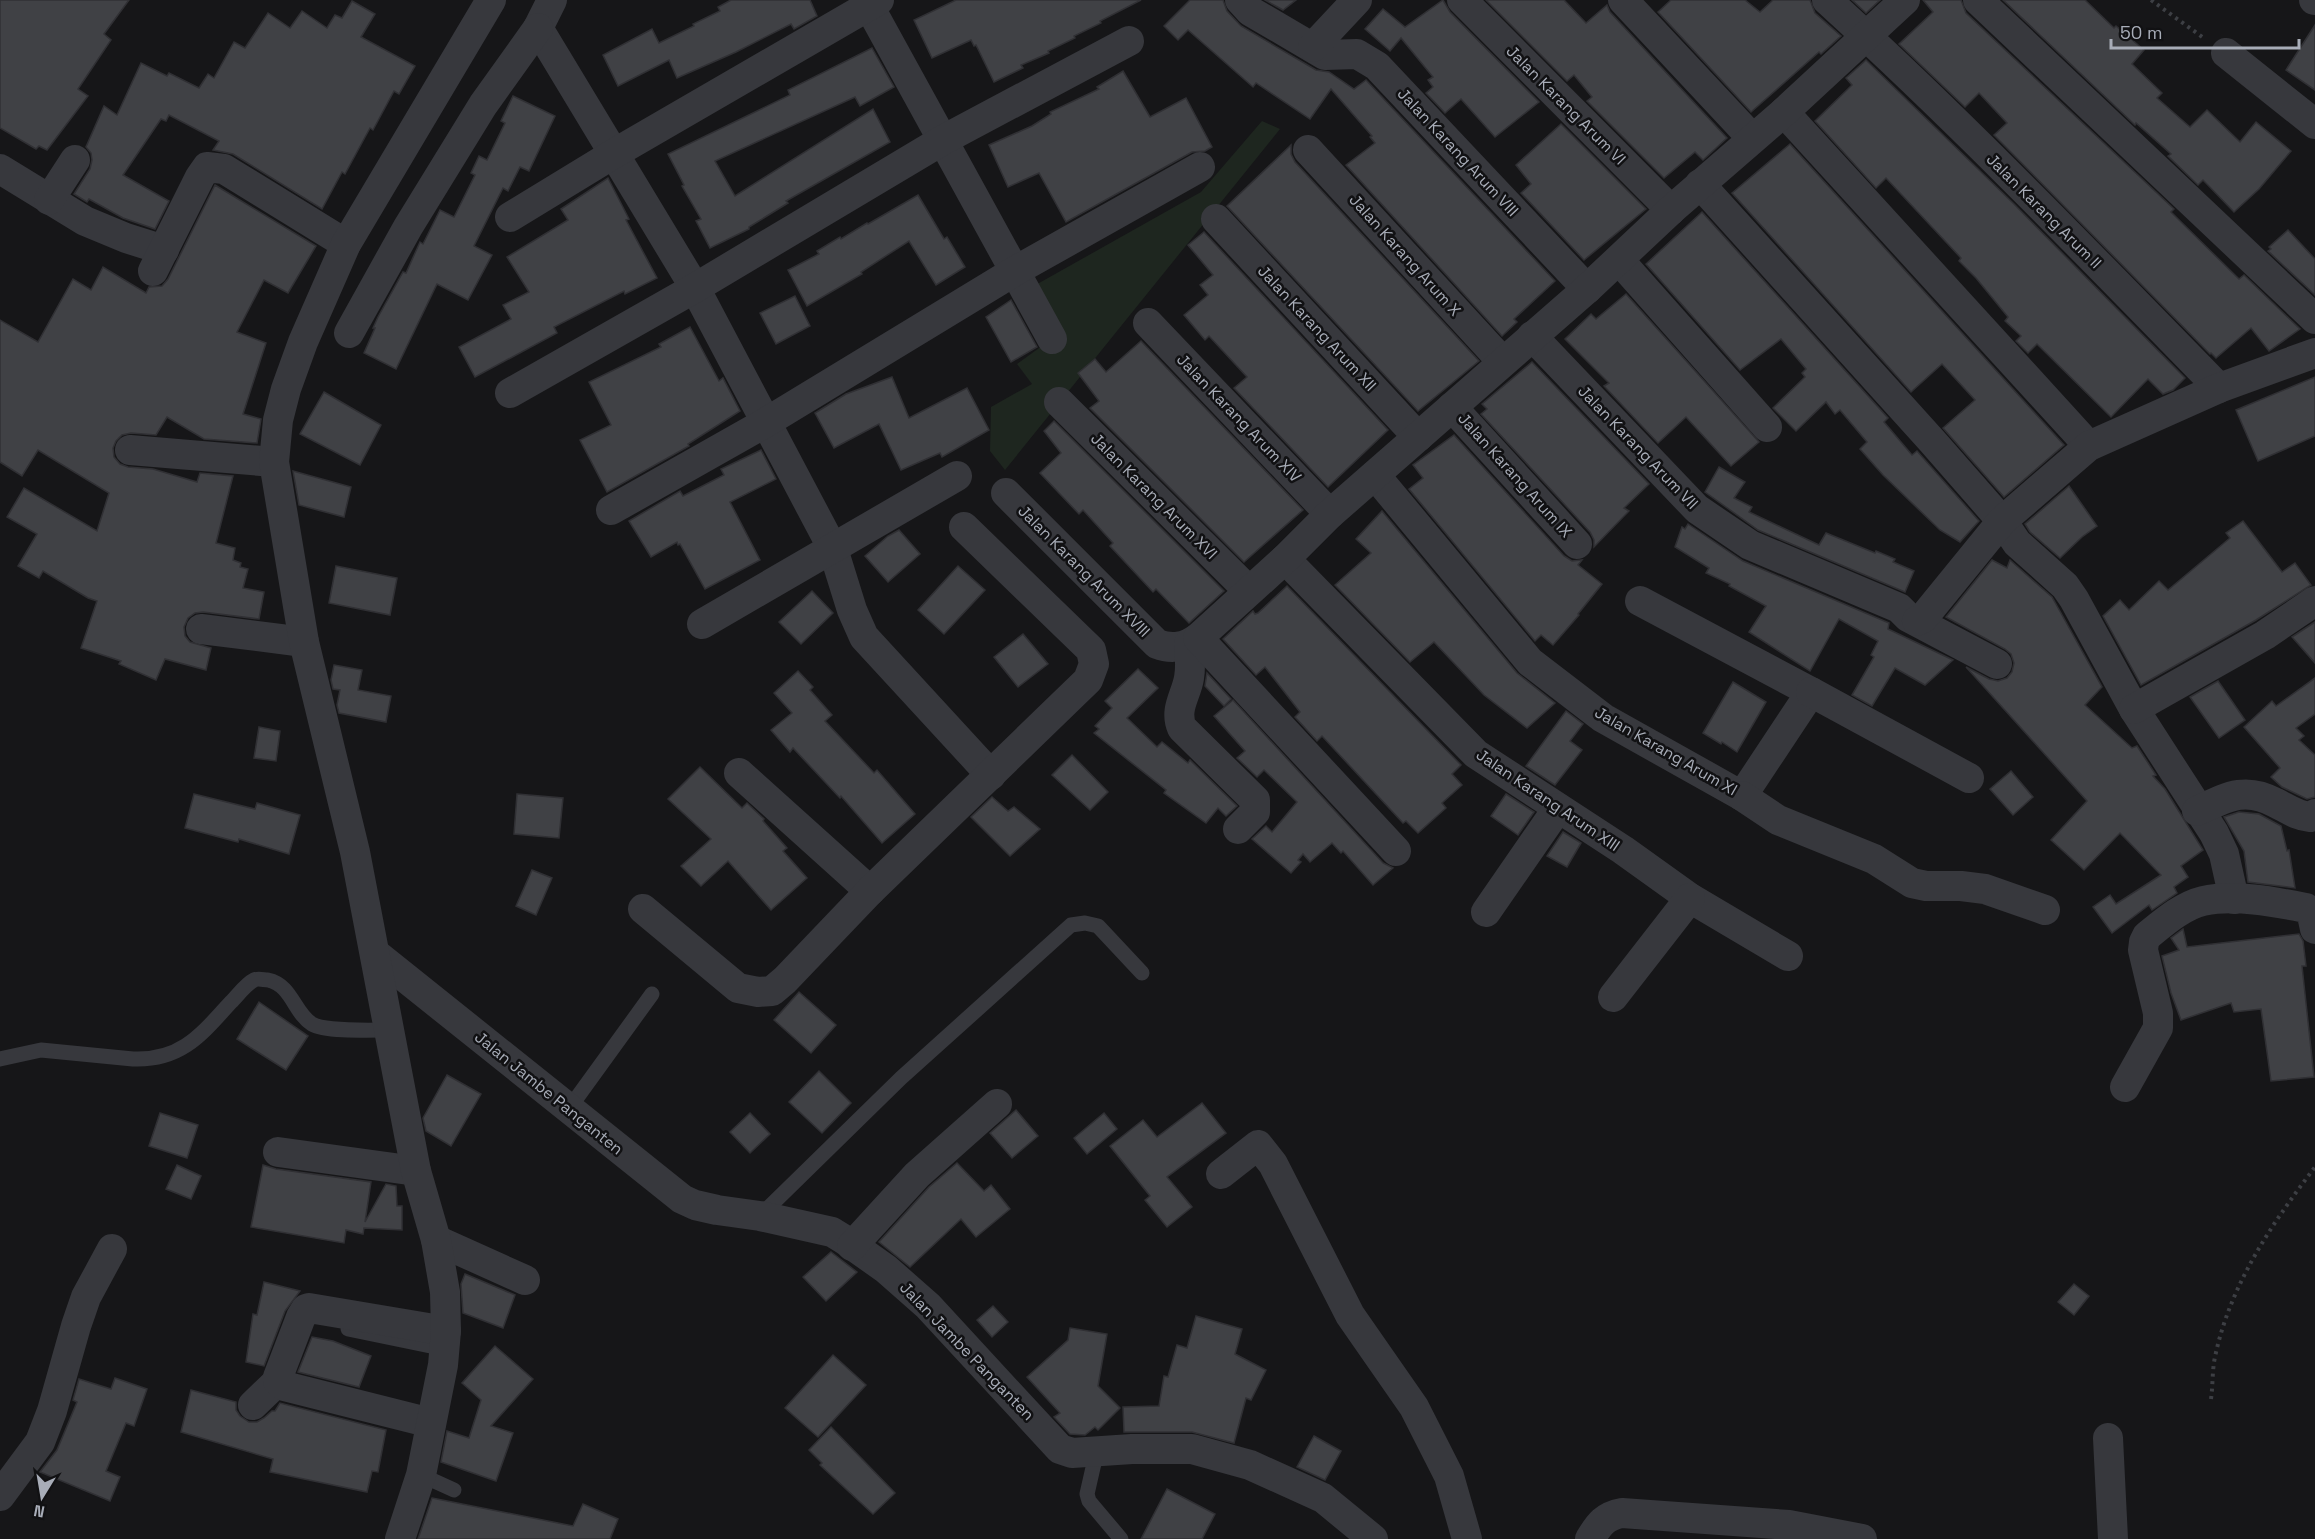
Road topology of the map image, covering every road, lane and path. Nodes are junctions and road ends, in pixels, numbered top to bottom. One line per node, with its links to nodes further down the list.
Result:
1 (491, 0): 31 (street)
2 (552, 0): 12 (street)
3 (1239, 0): 15 (street, Jalan Karang Arum VIII)
4 (1357, 0): 15 (street)
5 (1462, 0): 28 (street, Jalan Karang Arum VI)
6 (1623, 0): 19 (street)
7 (1827, 0): 13 (street, Jalan Karang Arum II)
8 (1905, 0): 13 (street)
9 (1978, 0): 36 (street)
10 (2151, 0): 16 (path)
11 (874, 3): 20 (street); 22 (street)
12 (538, 28): 22 (street); 38 (street)
13 (1867, 36): 17 (street); 43 (street, Jalan Karang Arum II)
14 (1129, 41): 20 (street)
15 (1313, 47): 35 (street, Jalan Karang Arum VIII)
16 (2226, 53): 18 (street)
17 (1784, 112): 19 (street); 50 (street)
18 (2315, 124)
19 (1752, 138): 26 (street)
20 (943, 140): 33 (street); 34 (street)
21 (1308, 150): 42 (street, Jalan Karang Arum X)
22 (615, 153): 29 (street); 34 (street)
23 (75, 160): 27 (street)
24 (1200, 167): 33 (street)
25 (0, 169): 27 (street)
26 (1700, 184): 28 (street); 58 (street)
27 (49, 200): 31 (street)
28 (1671, 210): 32 (street)
29 (510, 218)
30 (1216, 219): 49 (street, Jalan Karang Arum XII)
31 (346, 244): 52 (street)
32 (1620, 260): 35 (street); 48 (street)
33 (1015, 271): 40 (street); 47 (street)
34 (695, 288): 44 (street); 47 (street)
35 (1587, 289): 39 (street)
36 (2315, 319)
37 (1148, 323): 57 (street, Jalan Karang Arum XIV)
38 (349, 333)
39 (1532, 336): 42 (street); 66 (street, Jalan Karang Arum VII)
40 (1052, 339)
41 (2315, 352): 43 (street)
42 (1502, 361): 46 (street)
43 (2219, 388): 50 (street)
44 (510, 393)
45 (1059, 402): 63 (street, Jalan Karang Arum XVI)
46 (1452, 407): 49 (street); 60 (street, Jalan Karang Arum IX)
47 (765, 423): 56 (street); 61 (street)
48 (1767, 427)
49 (1418, 437): 53 (street)
50 (2089, 446): 58 (street)
51 (130, 450): 52 (street)
52 (274, 462): 70 (street)
53 (1375, 475): 57 (street); 77 (street, Jalan Karang Arum XI)
54 (957, 476): 61 (street)
55 (1006, 493): 69 (street, Jalan Karang Arum XVIII)
56 (611, 510)
57 (1330, 514): 62 (street)
58 (2002, 521): 66 (street); 73 (street)
59 (964, 527): 75 (street)
60 (1577, 544)
61 (833, 549): 67 (street); 75 (street)
62 (1285, 560): 63 (street); 78 (street, Jalan Karang Arum XIII)
63 (1249, 591): 69 (street)
64 (1640, 601): 72 (street)
65 (2315, 601): 73 (street)
66 (1917, 621): 71 (street, Jalan Karang Arum VII)
67 (702, 624)
68 (201, 629): 70 (street)
69 (1194, 641): 81 (street); 82 (street)
70 (304, 642): 90 (street)
71 (1997, 664)
72 (1811, 693): 76 (street); 77 (street, Jalan Karang Arum XI)
73 (2134, 709): 79 (street)
74 (739, 773): 83 (street)
75 (990, 775): 83 (street)
76 (1970, 778)
77 (1742, 796): 87 (street)
78 (1558, 808): 84 (street, Jalan Karang Arum XIII); 88 (street)
79 (2197, 811): 80 (street); 85 (street)
80 (2315, 814)
81 (1238, 829)
82 (1396, 851)
83 (870, 891): 86 (street)
84 (1690, 898): 91 (street, Jalan Karang Arum XIII); 94 (street)
85 (2234, 899): 89 (street); 97 (street)
86 (643, 909)
87 (2045, 910)
88 (1486, 912)
89 (2315, 929)
90 (376, 955): 95 (street); 99 (street, Jalan Jambe Panganten)
91 (1788, 956)
92 (1142, 973): 104 (lane)
93 (652, 994): 99 (lane)
94 (1613, 997)
95 (390, 1030): 96 (lane); 102 (street)
96 (0, 1059)
97 (2125, 1087)
98 (997, 1104): 105 (street)
99 (568, 1110): 104 (street, Jalan Jambe Panganten)
100 (278, 1152): 102 (street)
101 (2315, 1167): 112 (path)
102 (416, 1171): 106 (street)
103 (1221, 1174): 124 (street)
104 (760, 1216): 105 (street, Jalan Jambe Panganten)
105 (843, 1239): 116 (street, Jalan Jambe Panganten)
106 (436, 1240): 108 (street); 110 (street)
107 (112, 1249): 119 (street)
108 (525, 1280)
109 (327, 1325): 110 (lane)
110 (445, 1340): 111 (street); 114 (street)
111 (278, 1382): 113 (street); 114 (street)
112 (2211, 1399)
113 (253, 1405)
114 (431, 1423): 117 (street)
115 (2108, 1438): 127 (street)
116 (1097, 1450): 122 (lane); 123 (street, Jalan Jambe Panganten)
117 (421, 1475): 118 (lane); 121 (street)
118 (454, 1490)
119 (0, 1496)
120 (1788, 1532): 125 (street); 126 (street)
121 (400, 1539)
122 (1121, 1539)
123 (1373, 1539)
124 (1467, 1539)
125 (1590, 1539)
126 (1862, 1539)
127 (2113, 1539)

